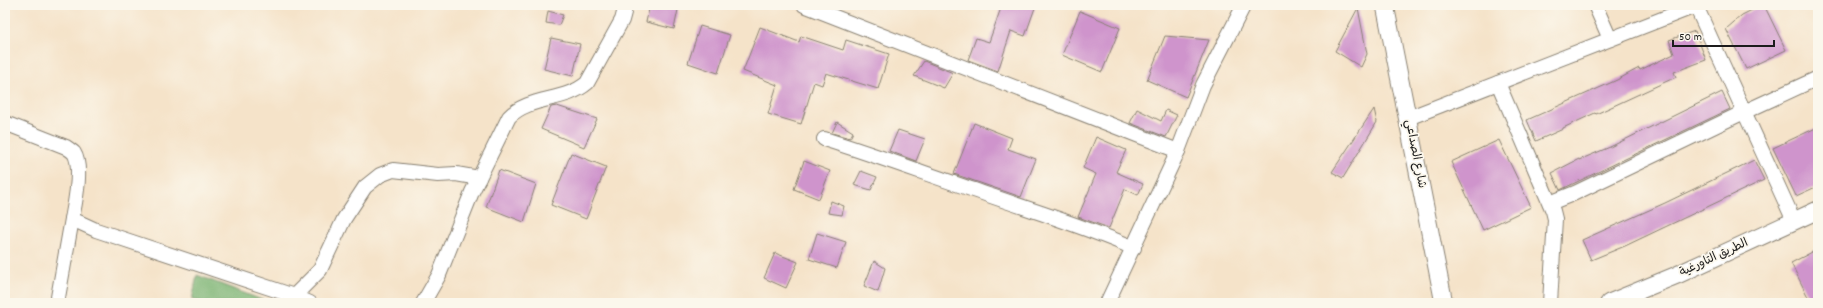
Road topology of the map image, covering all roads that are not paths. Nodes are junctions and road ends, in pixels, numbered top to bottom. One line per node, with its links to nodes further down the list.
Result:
1 (626, 5): 15 (street)
2 (804, 5): 14 (street)
3 (1244, 5): 14 (street)
4 (1385, 5): 11 (street, شارع الصداعي)
5 (1594, 5): 7 (street)
6 (1697, 5): 7 (street); 10 (street)
7 (1610, 39): 9 (street)
8 (1818, 78): 10 (street)
9 (1498, 84): 11 (street); 16 (street)
10 (1744, 112): 16 (street); 19 (street)
11 (1408, 118): 26 (street, شارع الصداعي)
12 (5, 122): 18 (street)
13 (824, 139): 20 (street)
14 (1178, 150): 20 (street)
15 (479, 178): 21 (street); 24 (street)
16 (1550, 202): 27 (street)
17 (1818, 210): 19 (street, الطريق التاورغية)
18 (72, 219): 21 (street); 22 (street)
19 (1794, 221): 28 (street, الطريق التاورغية)
20 (1134, 248): 25 (street)
21 (294, 296): 23 (street)
22 (57, 303)
23 (310, 303)
24 (423, 303)
25 (1107, 303)
26 (1444, 303)
27 (1550, 303)
28 (1609, 303)

